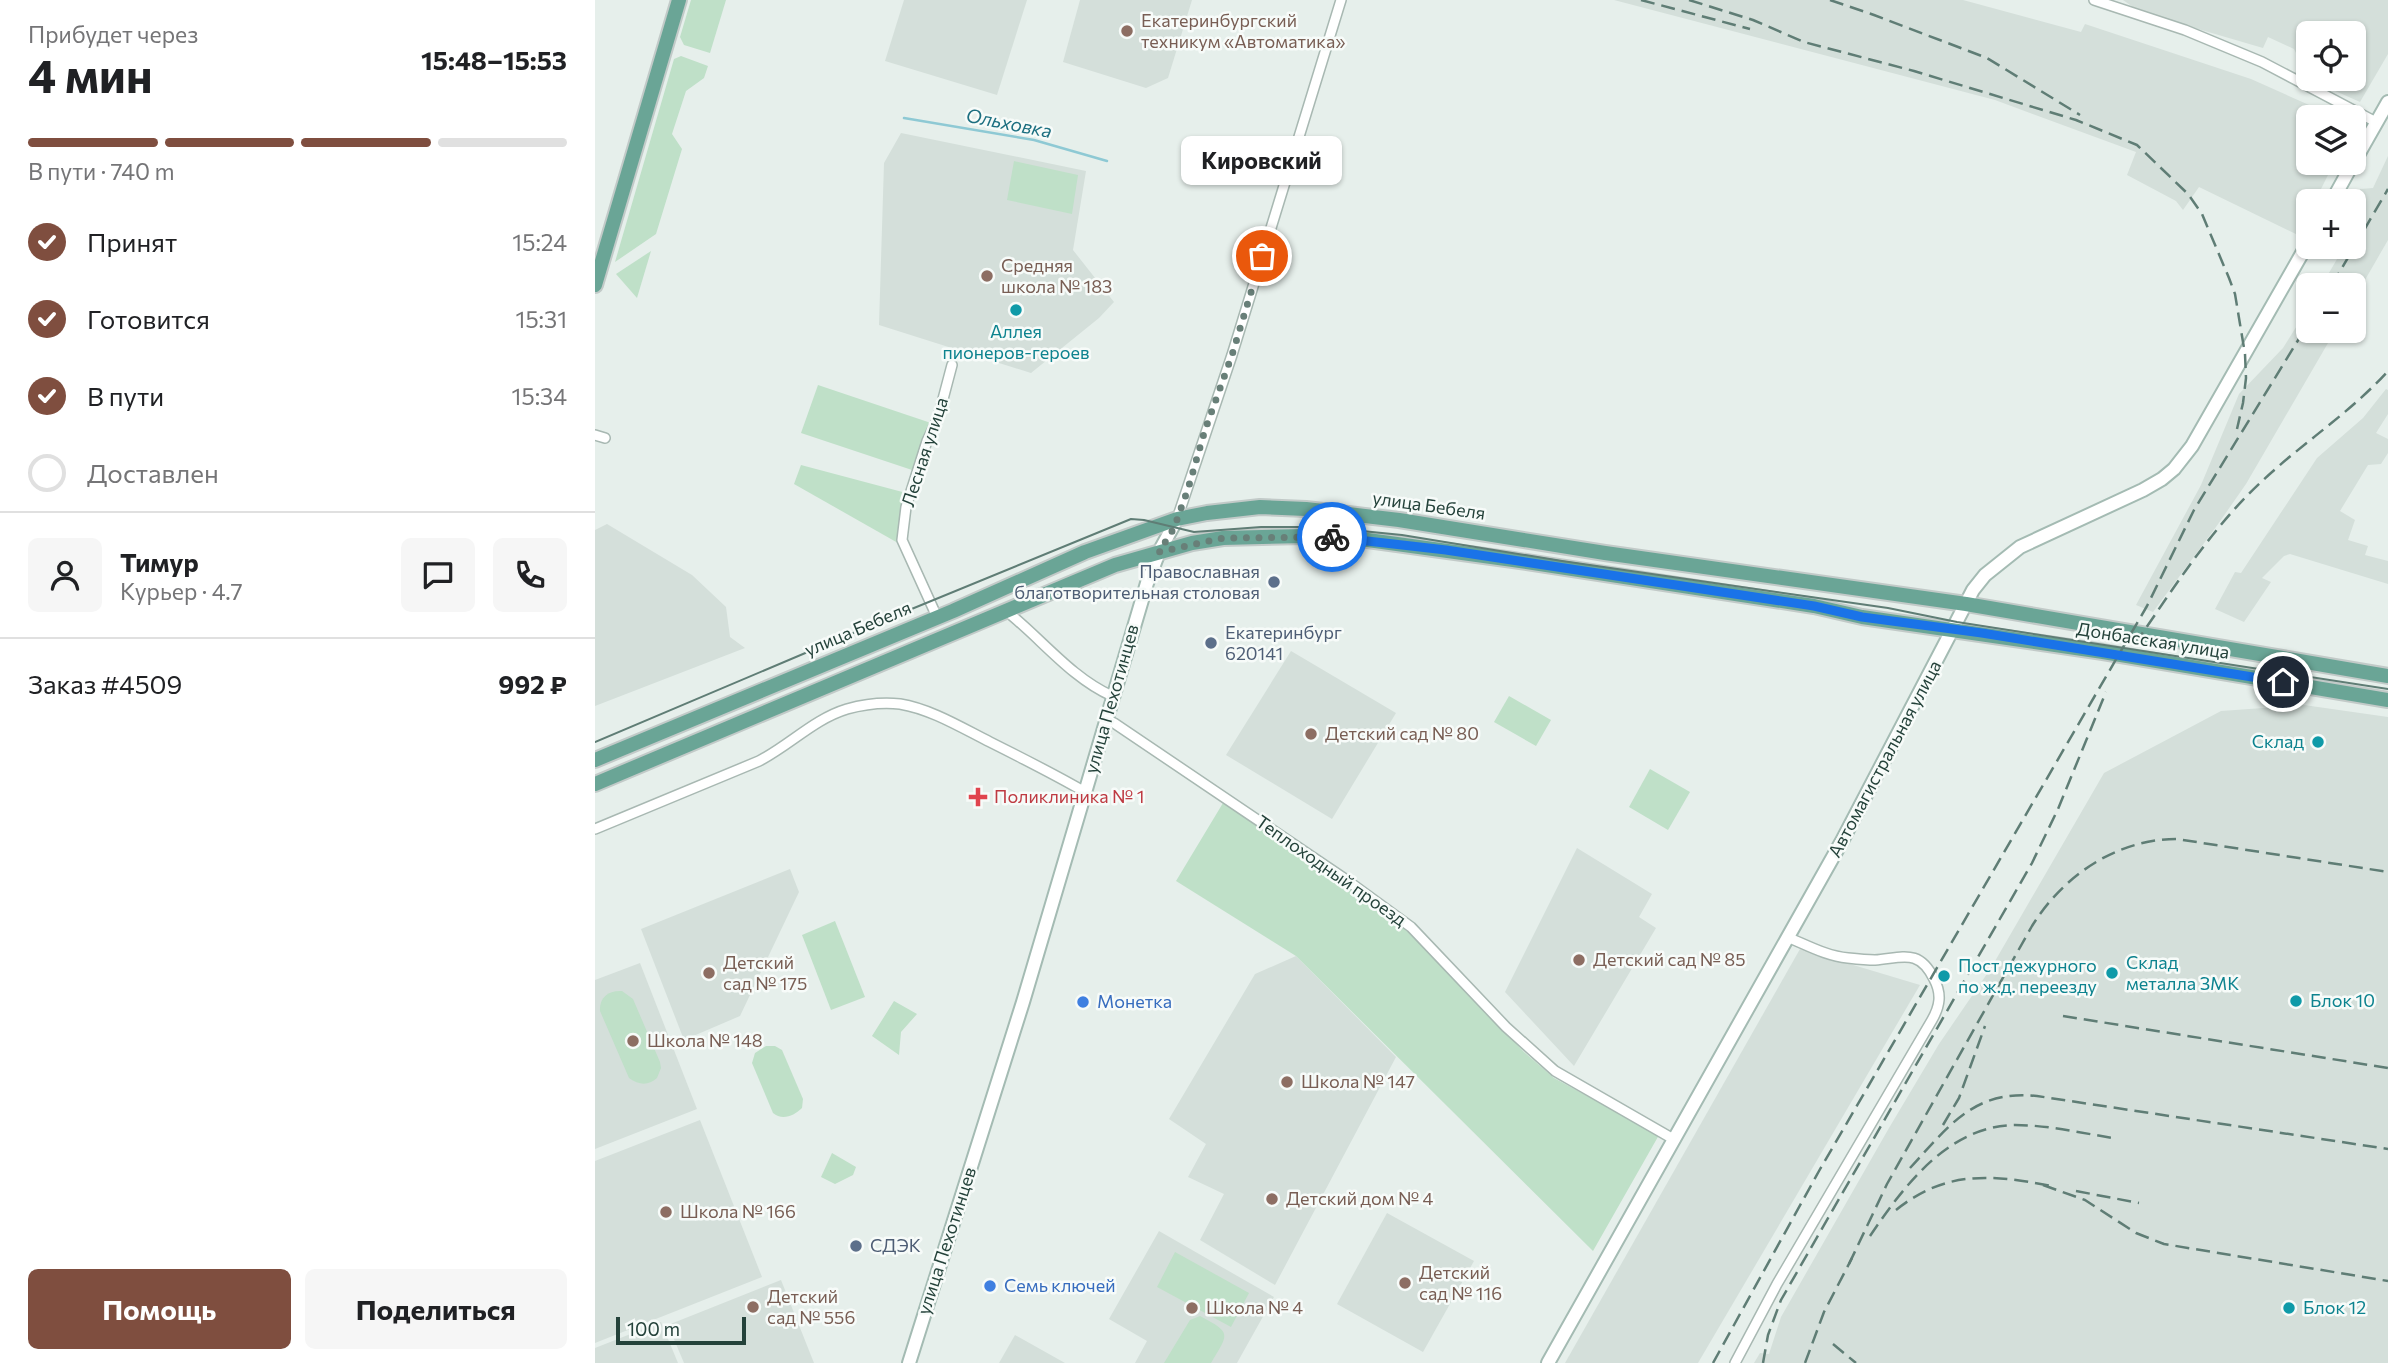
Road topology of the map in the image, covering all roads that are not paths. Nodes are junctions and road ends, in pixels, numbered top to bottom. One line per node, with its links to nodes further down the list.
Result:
1 (679, 0): 8 (main road)
2 (1341, 0): 10 (street, улица Пехотинцев)
3 (2094, 0): 5 (street)
4 (2388, 102): 5 (main road)
5 (2376, 122): 6 (main road)
6 (2366, 139)
7 (2299, 259): 12 (main road, Автомагистральная улица)
8 (595, 285)
9 (952, 365): 14 (street, Лесная улица)
10 (1177, 519): 11 (main road, улица Пехотинцев); 12 (main road, улица Бебеля); 14 (main road, улица Бебеля)
11 (1159, 552): 13 (main road); 15 (main road); 17 (main road, улица Пехотинцев)
12 (1966, 604): 15 (main road, Автомагистральная улица); 16 (main road, Донбасская улица)
13 (1005, 610): 17 (street); 21 (main road)
14 (937, 617): 20 (main road, улица Бебеля)
15 (1953, 630): 18 (main road, Донбасская улица); 24 (main road, Автомагистральная улица)
16 (2388, 676)
17 (1112, 696): 19 (main road, улица Пехотинцев)
18 (2388, 700)
19 (1106, 719): 22 (main road, улица Пехотинцев); 25 (street, Теплоходный проезд)
20 (595, 760)
21 (595, 784)
22 (1085, 792): 23 (street); 26 (main road, улица Пехотинцев)
23 (595, 830)
24 (1787, 937): 25 (main road, Автомагистральная улица); 28 (street)
25 (1675, 1140): 27 (main road, Автомагистральная улица)
26 (909, 1363)
27 (1548, 1363)
28 (1734, 1363)

